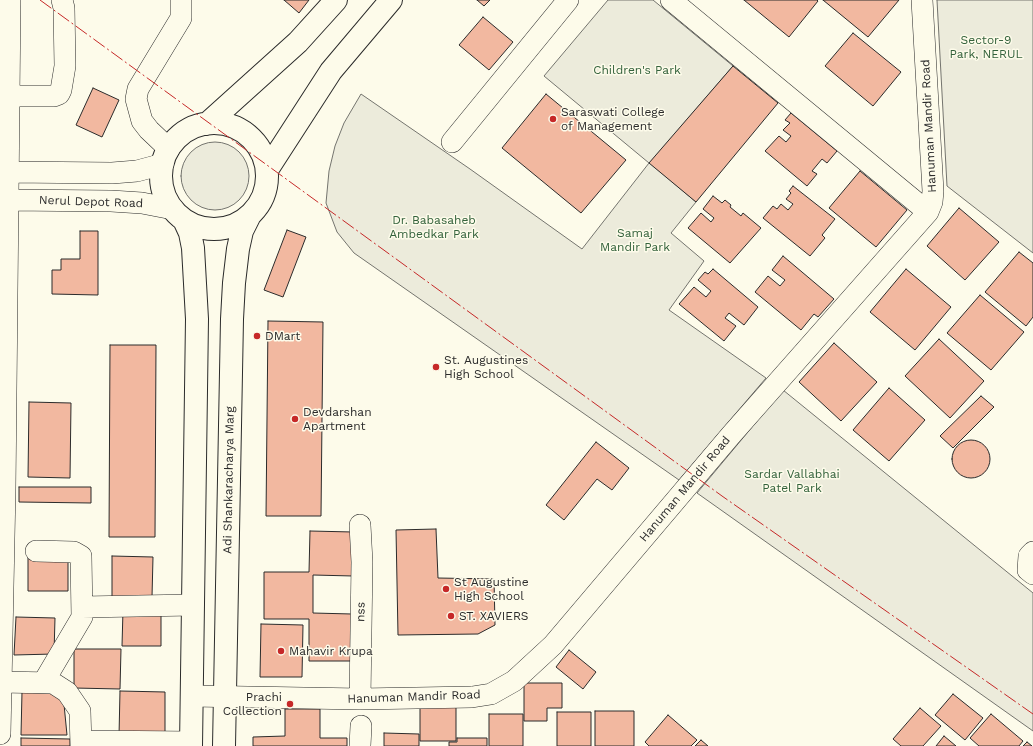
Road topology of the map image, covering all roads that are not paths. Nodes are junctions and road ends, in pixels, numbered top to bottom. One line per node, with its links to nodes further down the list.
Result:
1 (10, 0): 9 (street)
2 (62, 0): 9 (street)
3 (181, 0): 12 (street)
4 (336, 0): 10 (main road)
5 (390, 0): 13 (main road)
6 (568, 0): 11 (street)
7 (671, 0): 16 (street)
8 (922, 0): 16 (street, Hanuman Mandir Road)
9 (9, 96): 14 (street)
10 (207, 124): 12 (main road); 13 (main road)
11 (452, 142)
12 (166, 157): 14 (street); 17 (main road)
13 (267, 170): 18 (main road)
14 (8, 172): 15 (street)
15 (8, 200): 17 (street, Nerul Depot Road); 19 (street)
16 (928, 212): 30 (street, Hanuman Mandir Road)
17 (179, 214): 18 (main road); 24 (main road)
18 (249, 217): 29 (main road, Adi Shankaracharya Marg)
19 (2, 489): 26 (street)
20 (360, 525): 30 (street, nss)
21 (36, 551): 25 (street)
22 (1033, 552): 23 (street)
23 (1033, 574)
24 (193, 605): 25 (street); 28 (main road)
25 (82, 607): 27 (street)
26 (0, 682): 27 (street); 31 (street)
27 (43, 683): 32 (street)
28 (192, 696): 29 (street, Hanuman Mandir Road); 33 (main road)
29 (225, 696): 30 (street, Hanuman Mandir Road); 34 (main road, Adi Shankaracharya Marg)
30 (360, 699)
31 (0, 734)
32 (81, 744): 33 (street)
33 (191, 744)
34 (224, 746)

